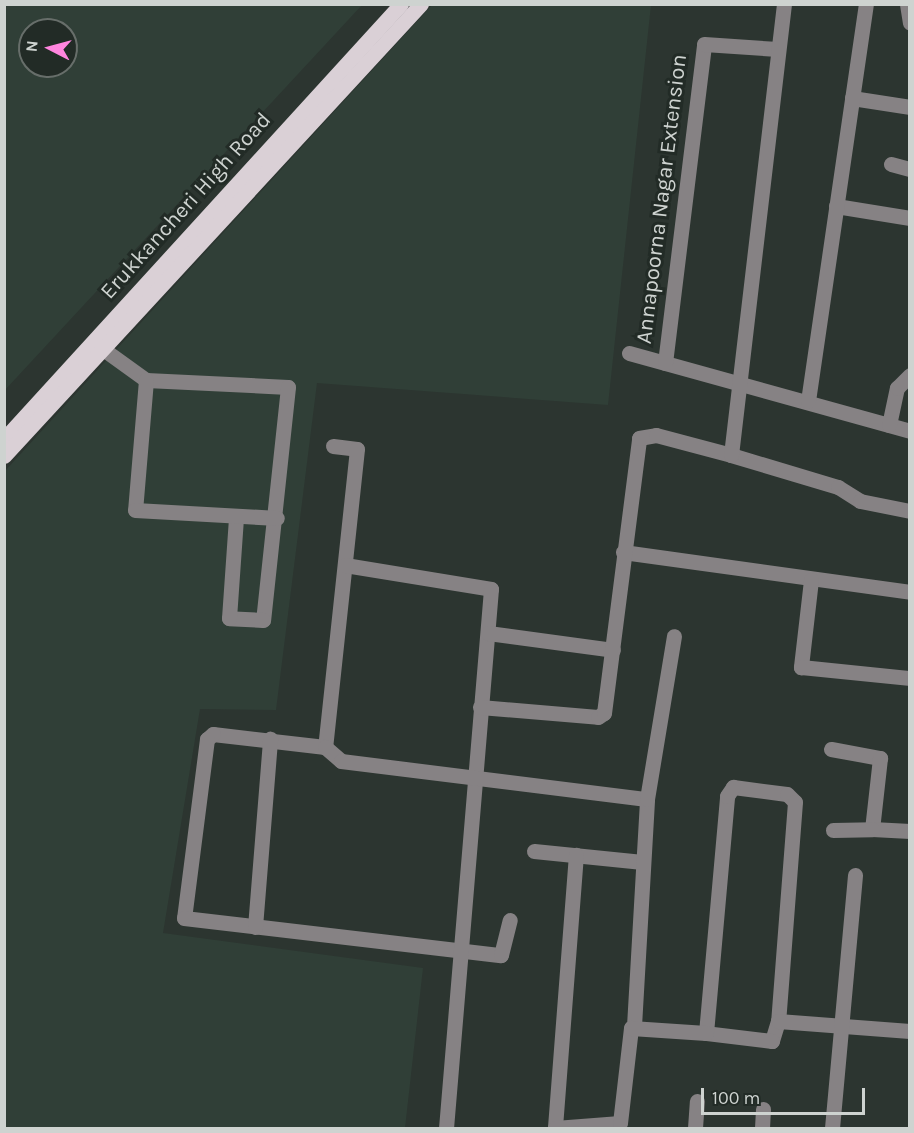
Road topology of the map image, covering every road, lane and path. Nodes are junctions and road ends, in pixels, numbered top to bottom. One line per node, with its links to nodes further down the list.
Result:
1 (401, 4): 23 (main road, Erukkancheri High Road)
2 (421, 4): 14 (main road)
3 (784, 4): 7 (street)
4 (866, 4): 8 (street)
5 (907, 4): 6 (street)
6 (909, 23)
7 (778, 49): 16 (street, Annapoorna Nagar Extension); 19 (street)
8 (852, 98): 9 (street); 12 (street)
9 (909, 107)
10 (891, 164): 11 (street)
11 (909, 169)
12 (836, 206): 13 (street); 20 (street)
13 (909, 218)
14 (103, 349): 18 (street); 26 (main road)
15 (629, 353): 16 (street)
16 (665, 363): 19 (street)
17 (909, 375): 21 (street)
18 (146, 380): 28 (street); 29 (street)
19 (740, 385): 20 (street); 25 (street)
20 (808, 402): 21 (street)
21 (889, 425): 22 (street)
22 (909, 431)
23 (4, 439)
24 (333, 446): 31 (street)
25 (731, 455): 27 (street); 30 (street)
26 (4, 456)
27 (909, 511)
28 (236, 517): 29 (street); 29 (street)
29 (277, 518)
30 (623, 552): 32 (street); 36 (street)
31 (345, 565): 34 (street); 40 (street)
32 (811, 580): 33 (street); 37 (street)
33 (909, 592)
34 (488, 633): 36 (street); 38 (street)
35 (674, 636): 43 (street)
36 (613, 650): 38 (street)
37 (909, 678)
38 (480, 707): 42 (street)
39 (270, 739): 40 (street); 52 (street); 52 (street)
40 (325, 747): 42 (street)
41 (831, 749): 44 (street)
42 (479, 780): 43 (street); 53 (street)
43 (648, 799): 49 (street)
44 (872, 829): 45 (street); 46 (street)
45 (833, 830)
46 (909, 831)
47 (534, 851): 48 (street)
48 (576, 855): 49 (street); 63 (street)
49 (642, 862): 56 (street)
50 (855, 875): 55 (street)
51 (510, 920): 53 (street)
52 (255, 927): 53 (street)
53 (461, 953): 62 (street)
54 (778, 1021): 55 (street); 58 (street); 58 (street)
55 (842, 1023): 57 (street); 66 (street)
56 (634, 1026): 58 (street); 61 (street)
57 (909, 1031)
58 (706, 1033)
59 (697, 1101): 64 (street)
60 (763, 1109): 65 (street)
61 (620, 1126): 63 (street)
62 (446, 1128)
63 (555, 1128)
64 (695, 1128)
65 (762, 1128)
66 (832, 1128)

